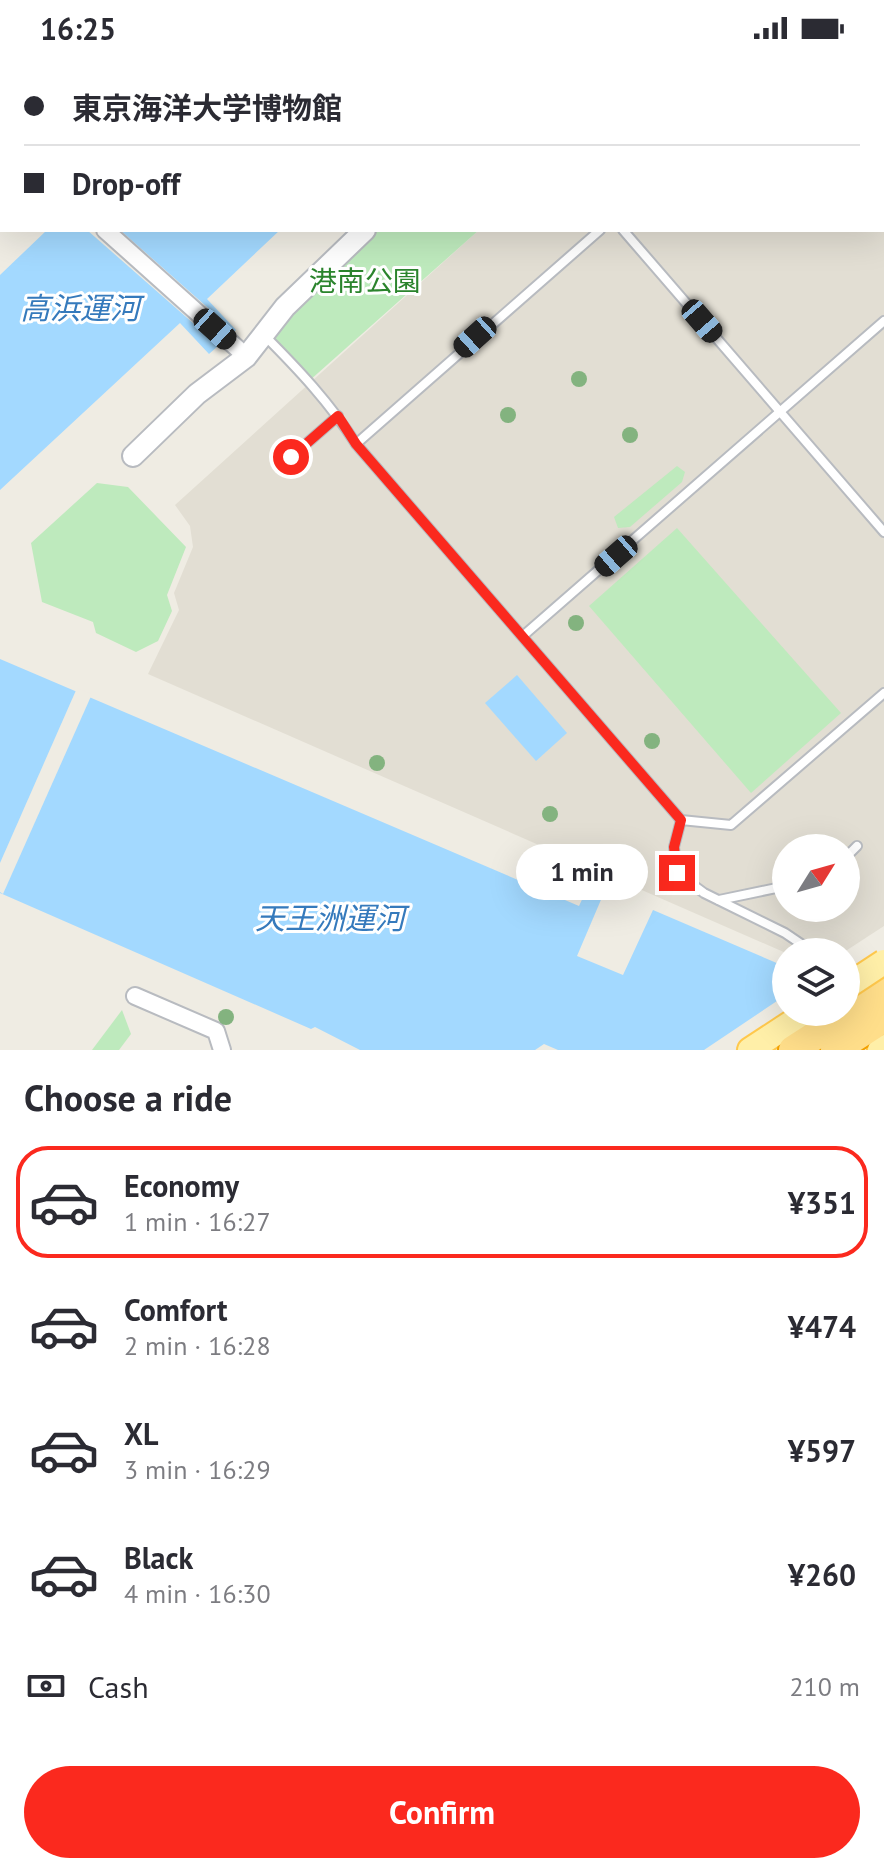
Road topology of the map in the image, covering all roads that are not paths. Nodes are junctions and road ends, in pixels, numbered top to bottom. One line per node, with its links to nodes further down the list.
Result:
1 (107, 232): 7 (street)
2 (363, 232): 6 (street)
3 (598, 232): 10 (lane)
4 (625, 232): 8 (lane)
5 (884, 321): 8 (lane)
6 (264, 334): 7 (street); 9 (lane)
7 (242, 353): 11 (street)
8 (781, 412): 13 (lane); 14 (lane)
9 (338, 416): 10 (lane); 12 (lane)
10 (356, 444): 14 (lane)
11 (133, 456)
12 (291, 457)
13 (884, 532)
14 (524, 635): 16 (lane)
15 (884, 693): 16 (lane)
16 (681, 820): 18 (lane)
17 (772, 889): 18 (lane)
18 (718, 900): 19 (lane)
19 (792, 938)
20 (880, 977): 21 (main road, bridge); 27 (highway)
21 (860, 978)
22 (135, 996): 25 (street)
23 (884, 1018): 28 (highway)
24 (787, 1026): 26 (main road)
25 (222, 1050)
26 (750, 1050)
27 (793, 1050)
28 (835, 1050)

